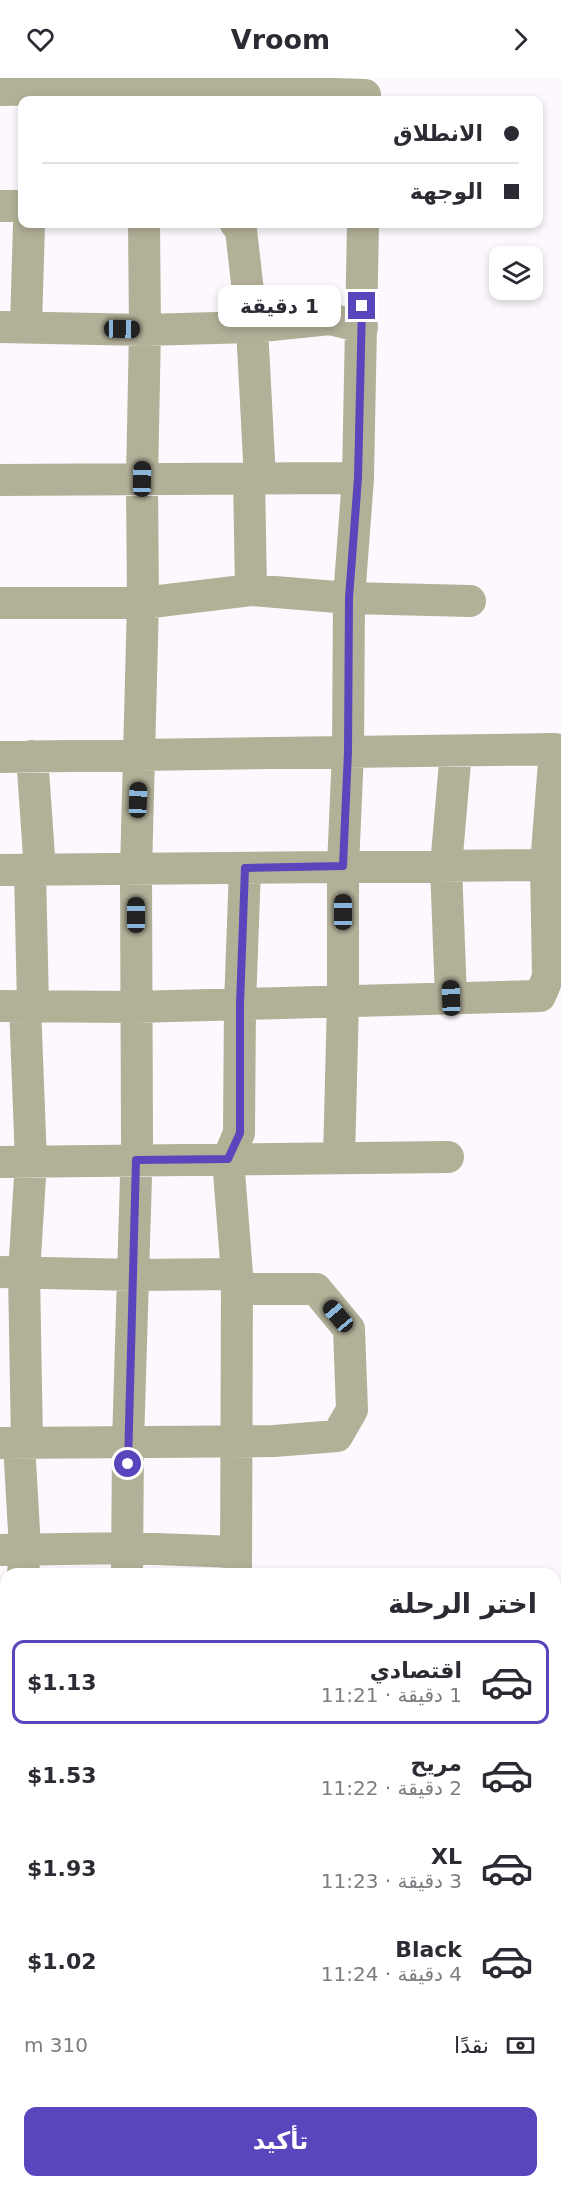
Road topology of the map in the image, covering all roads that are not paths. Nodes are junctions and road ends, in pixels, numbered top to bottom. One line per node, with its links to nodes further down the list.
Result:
1 (142, 89): 2 (street); 3 (street)
2 (22, 90)
3 (365, 91)
4 (0, 206): 5 (street)
5 (18, 206)
6 (28, 228): 10 (street)
7 (144, 228): 13 (street)
8 (239, 228): 11 (street)
9 (363, 228): 12 (street)
10 (13, 327): 13 (street)
11 (252, 327): 12 (street); 13 (street); 16 (street)
12 (362, 327): 14 (street)
13 (145, 330): 15 (street)
14 (358, 478): 16 (street); 19 (street)
15 (142, 479): 16 (street); 17 (street); 22 (street)
16 (254, 479): 18 (street)
17 (0, 480)
18 (251, 590): 19 (street); 22 (street)
19 (349, 598): 20 (street); 24 (street)
20 (470, 601)
21 (0, 603): 22 (street)
22 (143, 603): 25 (street)
23 (456, 751): 24 (street); 28 (street); 30 (street)
24 (348, 752): 25 (street); 29 (street)
25 (140, 754): 26 (street); 33 (street)
26 (32, 756): 27 (street); 32 (street)
27 (0, 757)
28 (546, 865): 30 (street); 34 (street)
29 (343, 866): 30 (street); 31 (street); 35 (street)
30 (447, 866): 34 (street)
31 (245, 868): 33 (street); 36 (street)
32 (23, 870): 33 (street); 37 (street)
33 (136, 870): 38 (street)
34 (451, 998): 35 (street)
35 (343, 1002): 36 (street); 40 (street)
36 (240, 1004): 38 (street); 41 (street)
37 (19, 1006): 38 (street); 43 (street)
38 (135, 1007): 42 (street)
39 (448, 1157): 40 (street)
40 (339, 1158): 41 (street)
41 (228, 1159): 42 (street); 47 (street)
42 (136, 1160): 43 (street); 46 (street)
43 (31, 1161): 44 (street); 45 (street)
44 (0, 1162)
45 (12, 1272): 46 (street); 49 (street)
46 (134, 1275): 47 (street); 50 (street)
47 (237, 1281): 48 (street); 48 (street)
48 (237, 1442): 50 (street); 53 (street)
49 (15, 1443): 50 (street); 51 (street)
50 (128, 1443): 52 (street)
51 (16, 1558): 52 (street)
52 (128, 1561): 53 (street)
53 (236, 1563)

